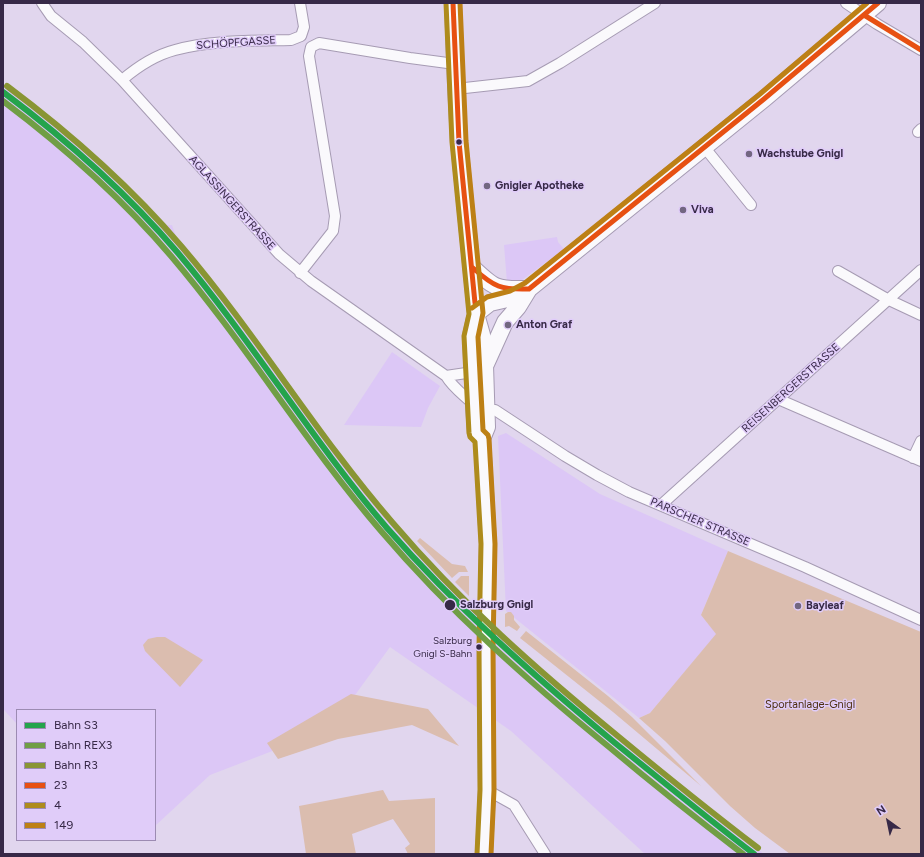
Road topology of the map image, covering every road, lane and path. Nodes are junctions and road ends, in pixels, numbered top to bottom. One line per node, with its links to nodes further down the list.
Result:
1 (42, 3): 10 (street, AGLASSINGERSTRASSE)
2 (300, 3): 10 (street, SCHÖPFGASSE)
3 (453, 3): 9 (main road)
4 (655, 3): 11 (street)
5 (846, 3): 7 (street)
6 (878, 3): 7 (main road)
7 (864, 15): 8 (street); 12 (main road)
8 (921, 50)
9 (455, 64): 11 (main road); 17 (street)
10 (122, 80): 17 (street, AGLASSINGERSTRASSE)
11 (456, 89): 14 (main road)
12 (705, 148): 13 (street); 18 (main road)
13 (751, 204)
14 (473, 268): 18 (main road); 20 (main road)
15 (921, 270): 19 (street, REISENBERGERSTRASSE)
16 (838, 271): 19 (street)
17 (300, 273): 24 (street, AGLASSINGERSTRASSE)
18 (529, 289): 20 (main road); 22 (main road)
19 (889, 300): 21 (street); 25 (street, REISENBERGERSTRASSE)
20 (476, 314): 22 (main road); 23 (main road)
21 (921, 315)
22 (505, 322): 23 (main road)
23 (479, 369): 24 (street); 26 (main road)
24 (446, 376): 26 (street, AGLASSINGERSTRASSE)
25 (778, 399): 28 (street); 29 (street, REISENBERGERSTRASSE)
26 (480, 408): 29 (street, PARSCHER STRASSE); 31 (main road)
27 (921, 441): 28 (street)
28 (917, 460)
29 (661, 506): 30 (street, PARSCHER STRASSE)
30 (921, 620)
31 (487, 790): 32 (main road); 33 (street)
32 (484, 854)
33 (545, 854)

